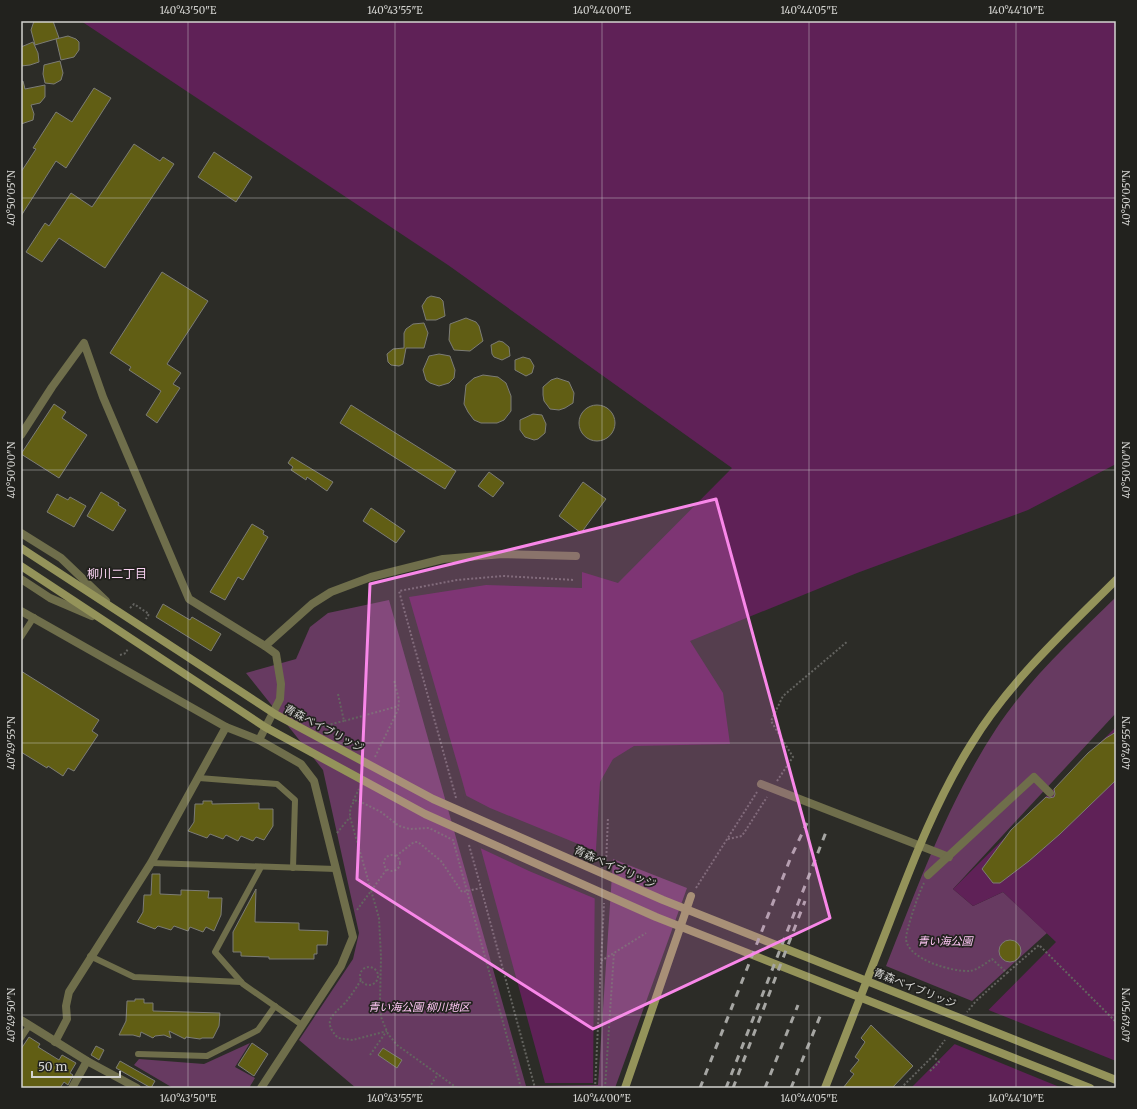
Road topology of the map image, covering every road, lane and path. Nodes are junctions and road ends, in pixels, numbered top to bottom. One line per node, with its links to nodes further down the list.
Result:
1 (21, 434): 17 (street)
2 (21, 533): 11 (street)
3 (21, 548): 11 (street, 青森ベイブリッジ)
4 (576, 556): 17 (street)
5 (21, 566): 14 (street)
6 (21, 580): 14 (street)
7 (575, 580): 31 (path)
8 (1116, 580): 90 (street)
9 (134, 604): 12 (path)
10 (21, 611): 13 (street)
11 (119, 613): 77 (street, 青森ベイブリッジ)
12 (149, 614)
13 (34, 617): 15 (lane); 21 (street)
14 (100, 619): 92 (street)
15 (21, 636)
16 (848, 641): 25 (path)
17 (265, 646): 22 (street)
18 (394, 680): 20 (path)
19 (338, 694): 20 (path)
20 (398, 706): 23 (path)
21 (226, 726): 22 (street); 24 (street)
22 (259, 740): 36 (street)
23 (374, 759)
24 (199, 778): 39 (street); 41 (lane)
25 (776, 783)
26 (761, 784): 34 (path); 38 (street)
27 (361, 785): 30 (path)
28 (1050, 793): 38 (street)
29 (767, 796): 34 (path)
30 (353, 802): 32 (path); 48 (path)
31 (458, 804)
32 (350, 817): 36 (path); 47 (path)
33 (608, 817): 44 (path)
34 (728, 839): 50 (path)
35 (468, 842): 46 (path)
36 (329, 843): 42 (street)
37 (396, 856): 43 (path); 43 (path); 48 (path)
38 (949, 857): 45 (street)
39 (151, 863): 40 (lane); 55 (street)
40 (261, 867): 41 (lane); 60 (lane)
41 (293, 868): 42 (lane)
42 (336, 869): 52 (street)
43 (387, 869): 47 (path)
44 (605, 870)
45 (928, 876)
46 (481, 888): 48 (path); 84 (path)
47 (370, 891): 52 (path); 58 (path)
48 (467, 891): 83 (path)
49 (918, 894): 57 (path)
50 (691, 896): 89 (street)
51 (604, 900): 56 (path)
52 (349, 921): 65 (street)
53 (646, 932): 54 (path)
54 (614, 952): 56 (path); 88 (path)
55 (90, 956): 60 (lane); 70 (street)
56 (601, 961): 87 (path)
57 (1008, 972): 62 (path); 64 (path)
58 (379, 975): 59 (path); 59 (path); 67 (path)
59 (361, 980): 67 (path)
60 (241, 982): 61 (lane)
61 (275, 1006): 65 (lane); 71 (lane)
62 (966, 1013)
63 (21, 1020): 66 (street)
64 (1116, 1022)
65 (302, 1025): 80 (street)
66 (29, 1026): 68 (lane); 70 (street)
67 (387, 1031): 72 (path); 76 (path)
68 (21, 1038)
69 (947, 1038): 73 (path)
70 (55, 1042): 74 (street)
71 (138, 1054)
72 (370, 1055)
73 (933, 1056): 75 (path); 91 (path)
74 (87, 1061): 78 (street); 79 (street)
75 (930, 1071)
76 (438, 1074): 81 (path); 82 (path)
77 (1116, 1080)
78 (72, 1088)
79 (137, 1088)
80 (261, 1088)
81 (429, 1088)
82 (457, 1088)
83 (521, 1088)
84 (535, 1088)
85 (546, 1088): 86 (path)
86 (562, 1088): 87 (path)
87 (595, 1088)
88 (605, 1088)
89 (625, 1088)
90 (825, 1088)
91 (901, 1088)
92 (1090, 1088)

